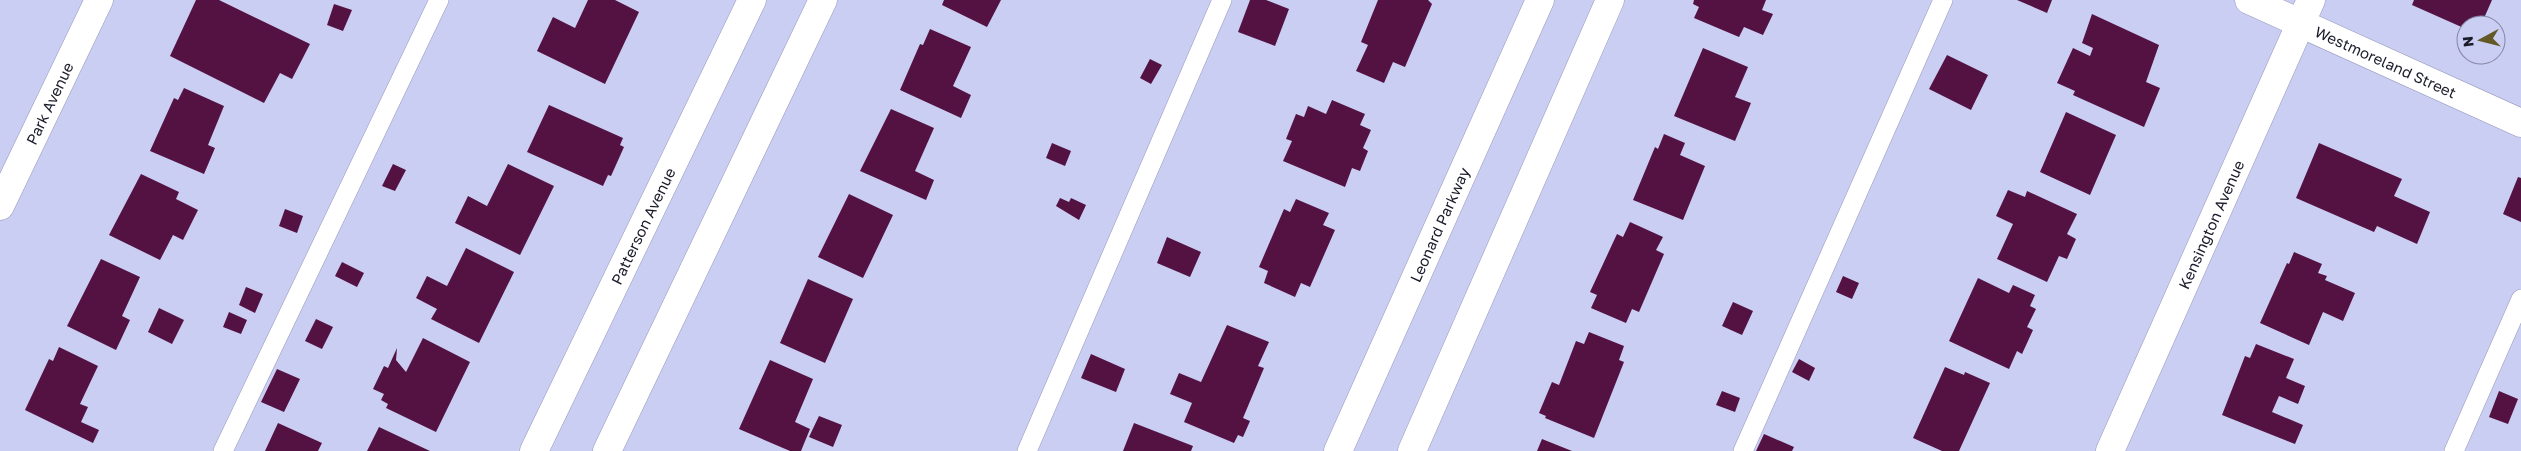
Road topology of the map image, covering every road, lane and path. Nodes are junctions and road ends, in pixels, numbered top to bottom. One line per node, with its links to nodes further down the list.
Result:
1 (99, 0): 12 (street, Park Avenue)
2 (439, 0): 14 (lane)
3 (752, 0): 15 (street, Patterson Avenue)
4 (823, 0): 16 (street)
5 (1222, 0): 17 (lane)
6 (1540, 0): 18 (street, Leonard Parkway)
7 (1610, 0): 19 (street)
8 (1943, 0): 20 (lane)
9 (2250, 0): 10 (street, Westmoreland Street)
10 (2306, 11): 11 (street, Westmoreland Street); 21 (street, Kensington Avenue)
11 (2521, 123)
12 (0, 206)
13 (2521, 298): 22 (lane)
14 (224, 451)
15 (534, 451)
16 (607, 451)
17 (1027, 451)
18 (1338, 451)
19 (1412, 451)
20 (1743, 451)
21 (2110, 451)
22 (2454, 451)

